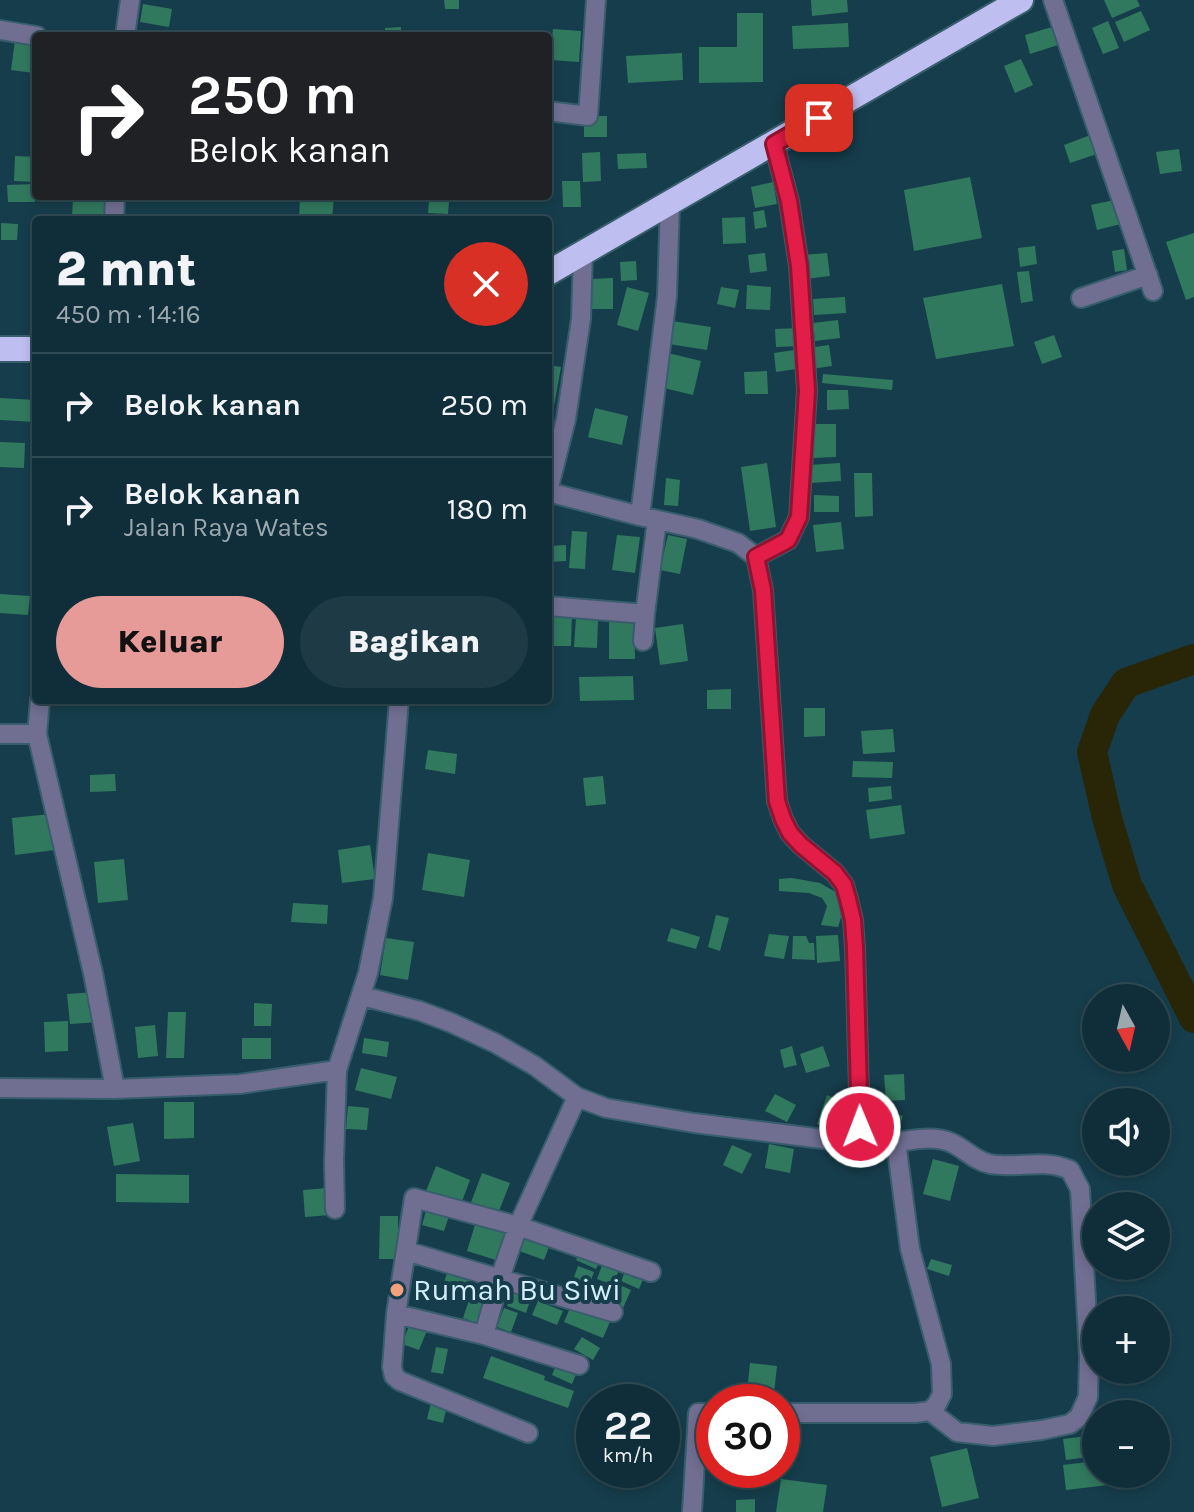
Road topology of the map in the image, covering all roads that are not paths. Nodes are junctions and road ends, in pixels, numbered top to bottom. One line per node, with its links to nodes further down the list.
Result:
1 (130, 0): 6 (street)
2 (596, 0): 8 (street)
3 (1021, 0): 9 (highway)
4 (1053, 0): 13 (street)
5 (0, 30): 7 (street)
6 (126, 32)
7 (32, 35)
8 (552, 112)
9 (774, 144): 10 (highway); 19 (street)
10 (670, 204): 11 (highway); 18 (street)
11 (583, 253): 12 (highway); 16 (street)
12 (552, 271)
13 (1081, 298)
14 (0, 349): 15 (highway)
15 (32, 349)
16 (552, 475)
17 (552, 492): 18 (street)
18 (649, 518): 19 (street); 21 (street)
19 (756, 557): 32 (street)
20 (552, 606): 21 (street)
21 (645, 614): 22 (street)
22 (643, 641)
23 (40, 704): 26 (street)
24 (399, 704): 27 (street)
25 (0, 734): 26 (street)
26 (37, 734): 30 (street)
27 (362, 996): 28 (street); 31 (street)
28 (337, 1070): 30 (street); 34 (street)
29 (0, 1088): 30 (street)
30 (115, 1089)
31 (577, 1097): 32 (street); 35 (street)
32 (850, 1139): 33 (street)
33 (896, 1142): 43 (street); 43 (street)
34 (335, 1209)
35 (518, 1226): 36 (street); 37 (street); 38 (street)
36 (406, 1251): 38 (street); 40 (street)
37 (651, 1272)
38 (500, 1278): 39 (street); 41 (street)
39 (613, 1312)
40 (396, 1314): 41 (street); 45 (street)
41 (484, 1335): 42 (street)
42 (579, 1365)
43 (930, 1411): 44 (street)
44 (800, 1413)
45 (528, 1433)
46 (696, 1446): 47 (street)
47 (692, 1512)

